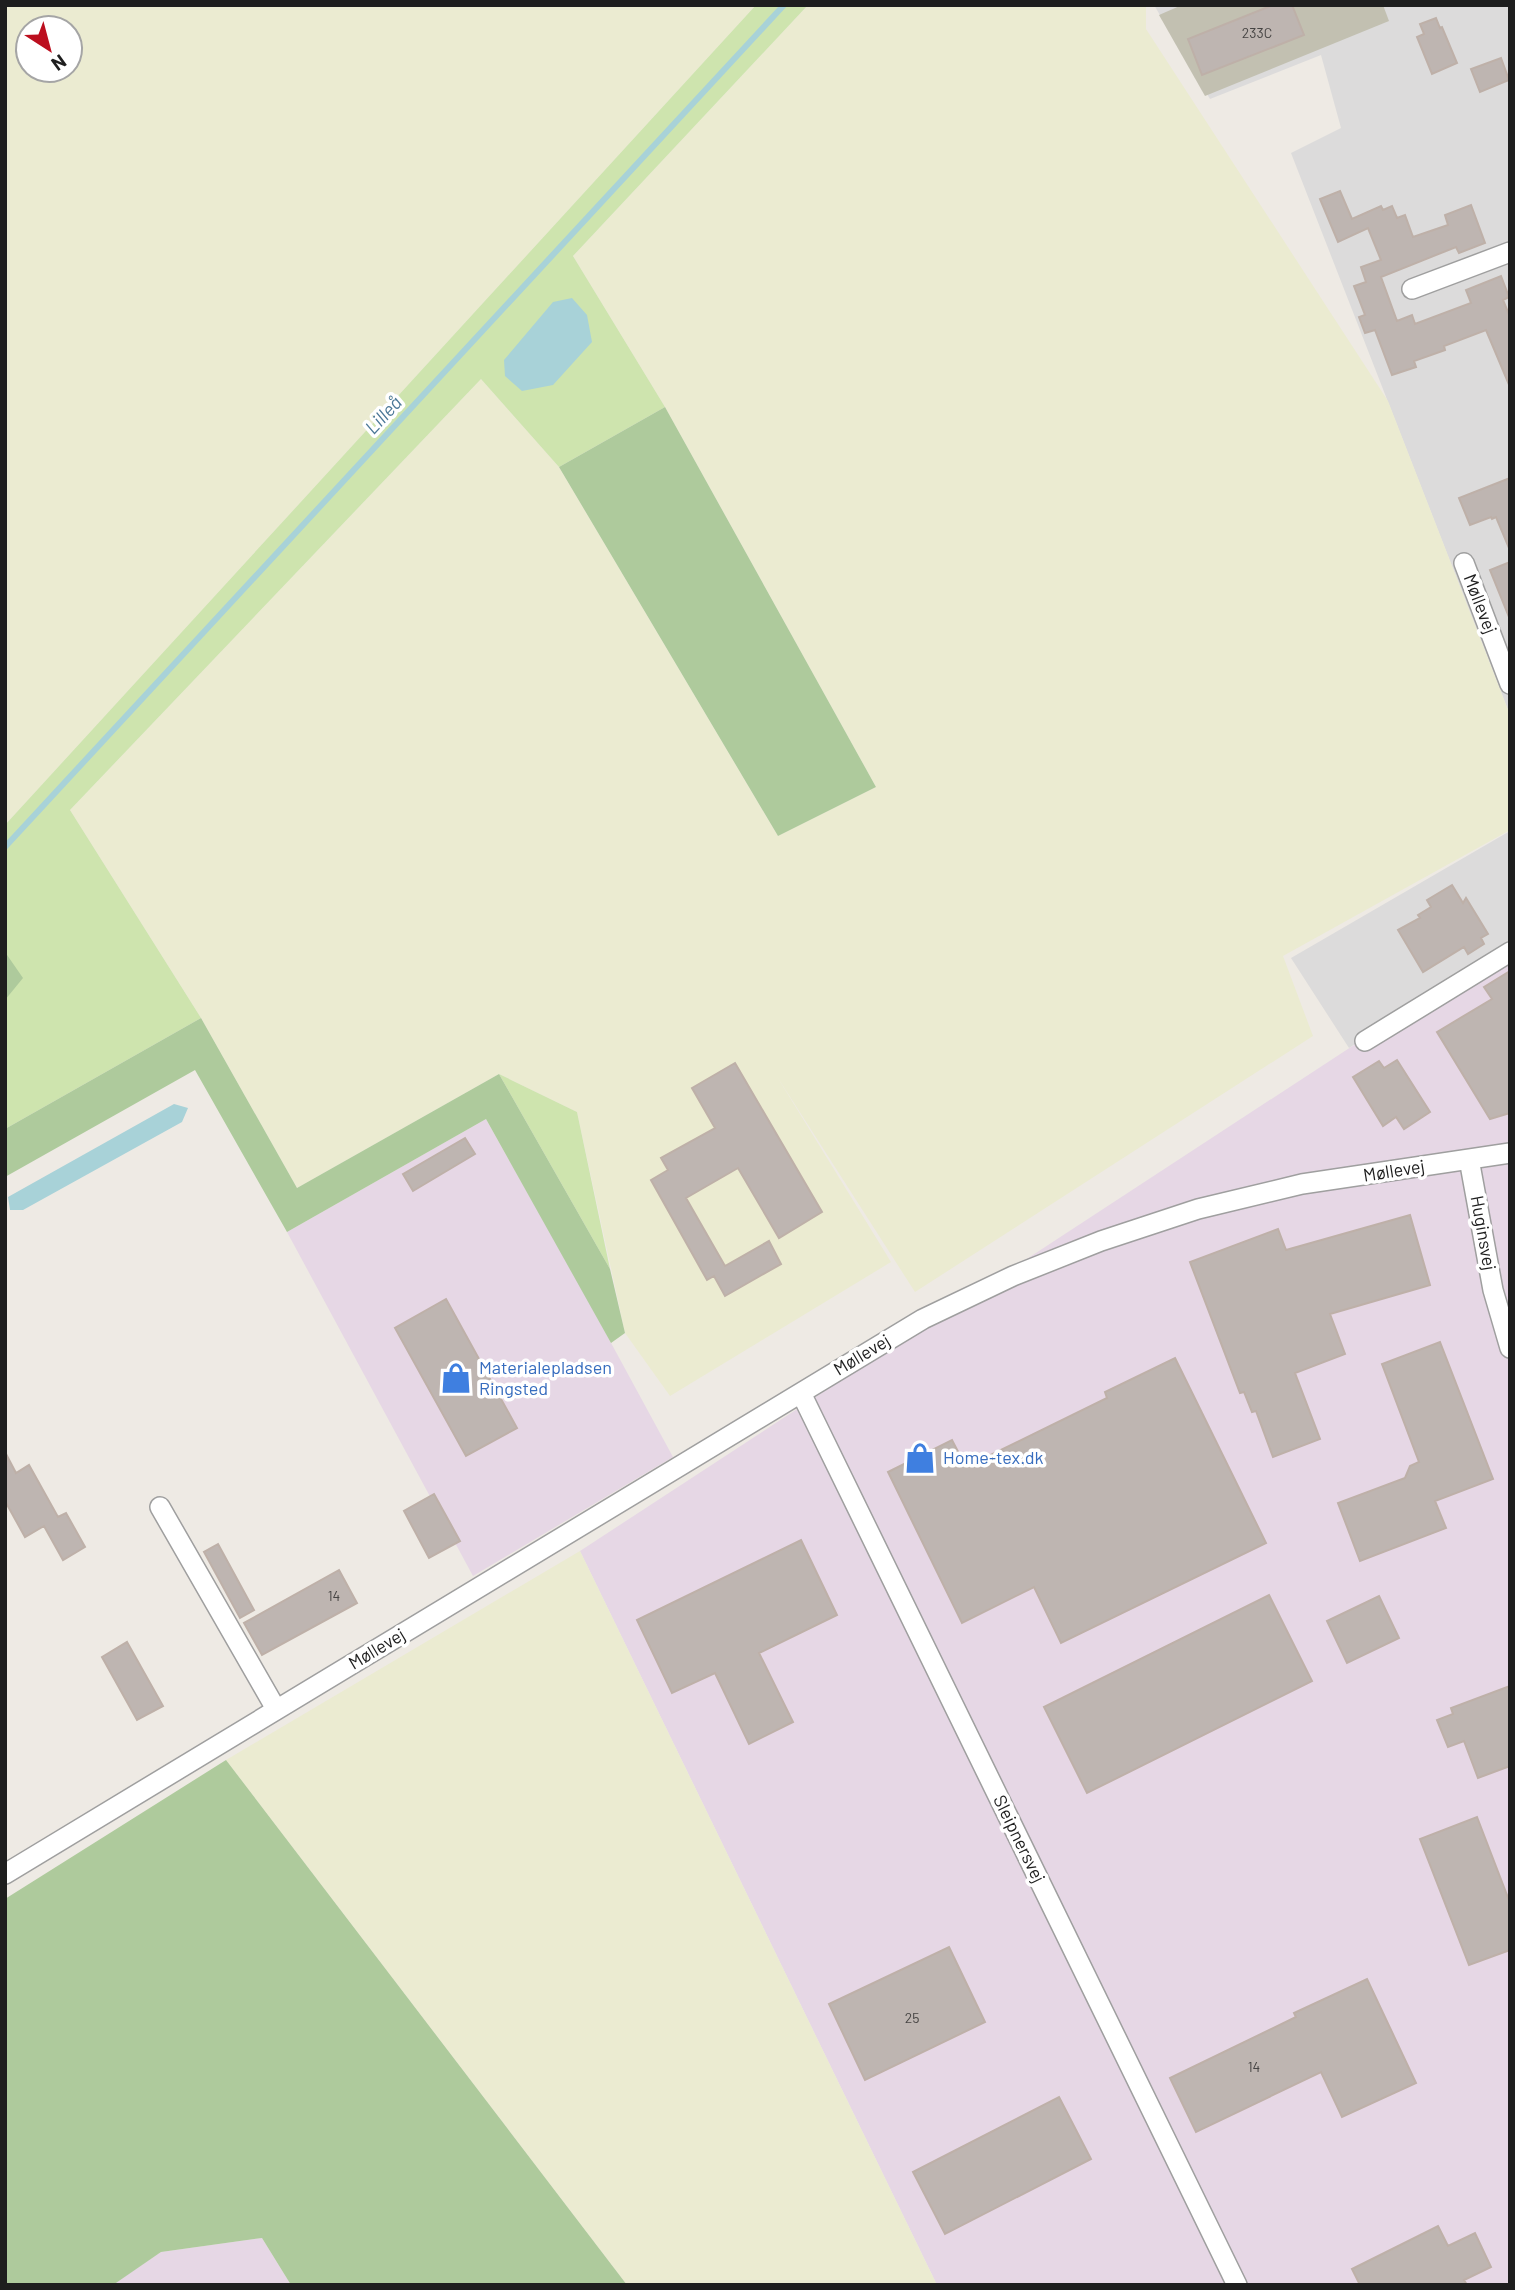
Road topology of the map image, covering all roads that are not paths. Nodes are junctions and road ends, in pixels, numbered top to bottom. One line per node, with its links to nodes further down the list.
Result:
1 (1510, 252): 2 (street)
2 (1412, 289)
3 (1464, 563): 4 (street, Møllevej)
4 (1510, 684)
5 (1510, 952): 6 (street)
6 (1365, 1041)
7 (1510, 1153): 8 (street, Møllevej)
8 (1469, 1159): 9 (street, Huginsvej); 10 (street, Møllevej)
9 (1510, 1348)
10 (801, 1392): 12 (street, Møllevej); 14 (street, Sleipnersvej)
11 (160, 1507): 12 (street)
12 (276, 1709): 13 (street, Møllevej)
13 (5, 1874)
14 (1237, 2285)

